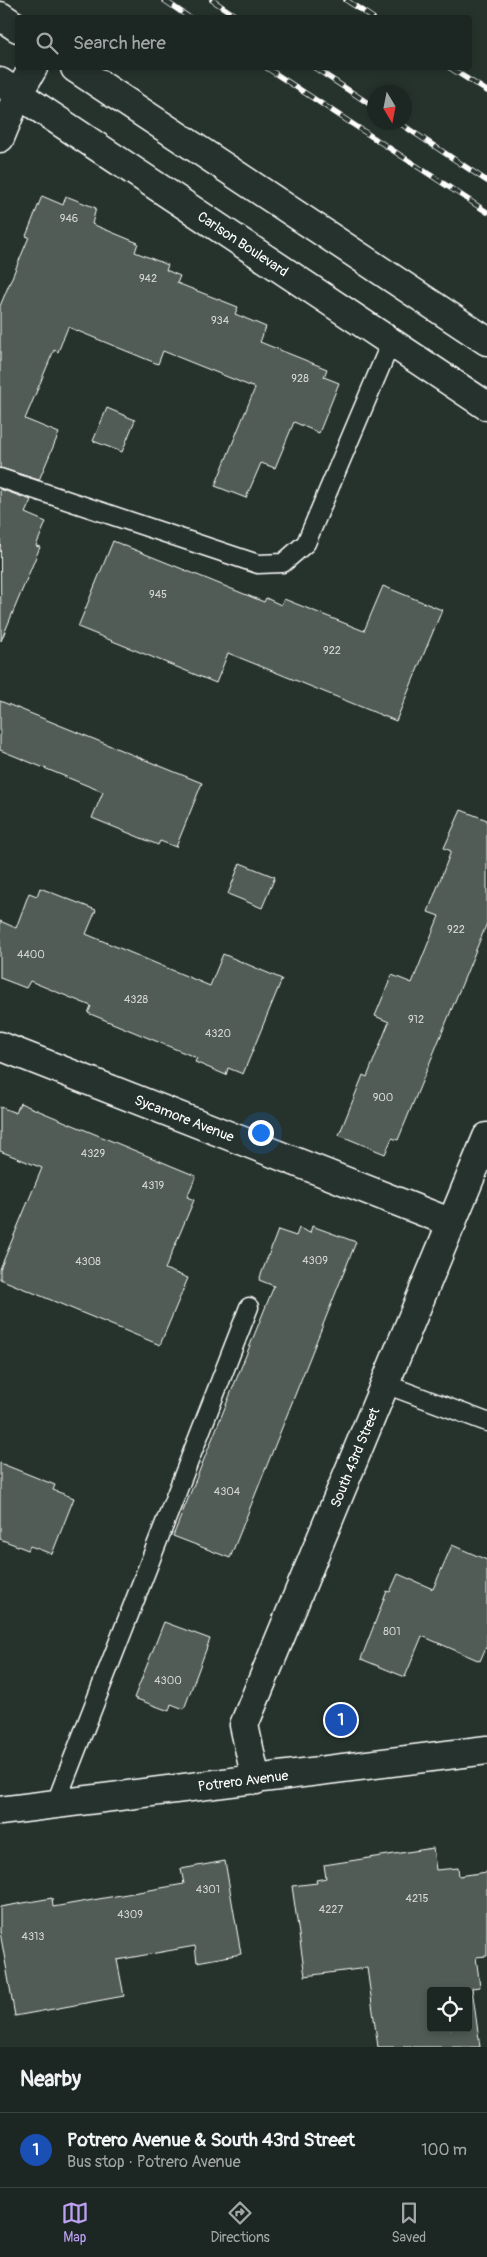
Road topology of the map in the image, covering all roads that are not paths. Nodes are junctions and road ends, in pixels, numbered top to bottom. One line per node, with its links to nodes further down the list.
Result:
1 (0, 16): 2 (street)
2 (15, 26)
3 (31, 70): 5 (street)
4 (78, 70): 7 (street)
5 (9, 88): 6 (street); 8 (street, Carlson Boulevard)
6 (0, 138)
7 (487, 341)
8 (391, 342): 9 (street, Carlson Boulevard); 10 (lane)
9 (487, 406)
10 (0, 478)
11 (0, 1046): 14 (street, Sycamore Avenue)
12 (487, 1137): 13 (street, South 43rd Street)
13 (480, 1173): 14 (street, South 43rd Street)
14 (452, 1223): 16 (street, South 43rd Street)
15 (249, 1307): 20 (lane)
16 (384, 1384): 17 (lane); 19 (street, South 43rd Street)
17 (487, 1422)
18 (487, 1750): 19 (street, Potrero Avenue)
19 (256, 1780): 20 (street, Potrero Avenue)
20 (56, 1804): 21 (street, Potrero Avenue)
21 (0, 1811)

